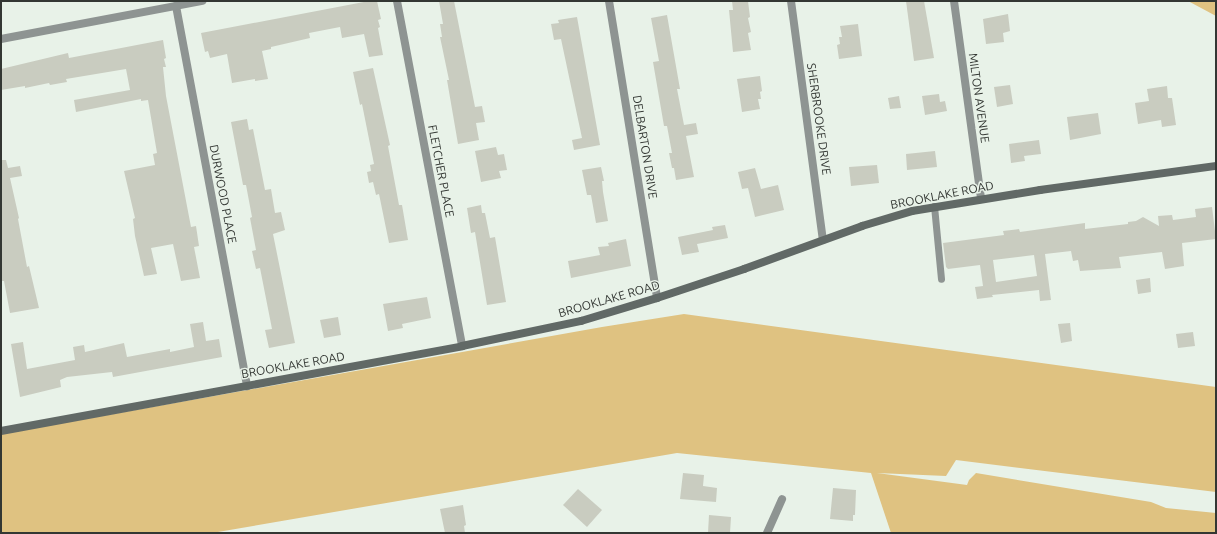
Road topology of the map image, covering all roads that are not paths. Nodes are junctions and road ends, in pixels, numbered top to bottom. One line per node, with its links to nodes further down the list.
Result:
1 (202, 1): 6 (street)
2 (397, 1): 14 (street, FLETCHER PLACE)
3 (609, 1): 13 (street, DELBARTON DRIVE)
4 (791, 1): 11 (street, SHERBROOKE DRIVE)
5 (954, 1): 9 (street, MILTON AVENUE)
6 (176, 6): 7 (street); 15 (street, DURWOOD PLACE)
7 (1, 39)
8 (1216, 166): 9 (street, BROOKLAKE ROAD)
9 (981, 199): 10 (street, BROOKLAKE ROAD)
10 (934, 206): 11 (street, BROOKLAKE ROAD); 12 (lane)
11 (823, 240): 13 (street, BROOKLAKE ROAD)
12 (941, 279)
13 (658, 298): 14 (street, BROOKLAKE ROAD)
14 (462, 346): 15 (street, BROOKLAKE ROAD)
15 (247, 386): 16 (street, BROOKLAKE ROAD)
16 (1, 430)
17 (782, 499): 18 (street)
18 (766, 533)

